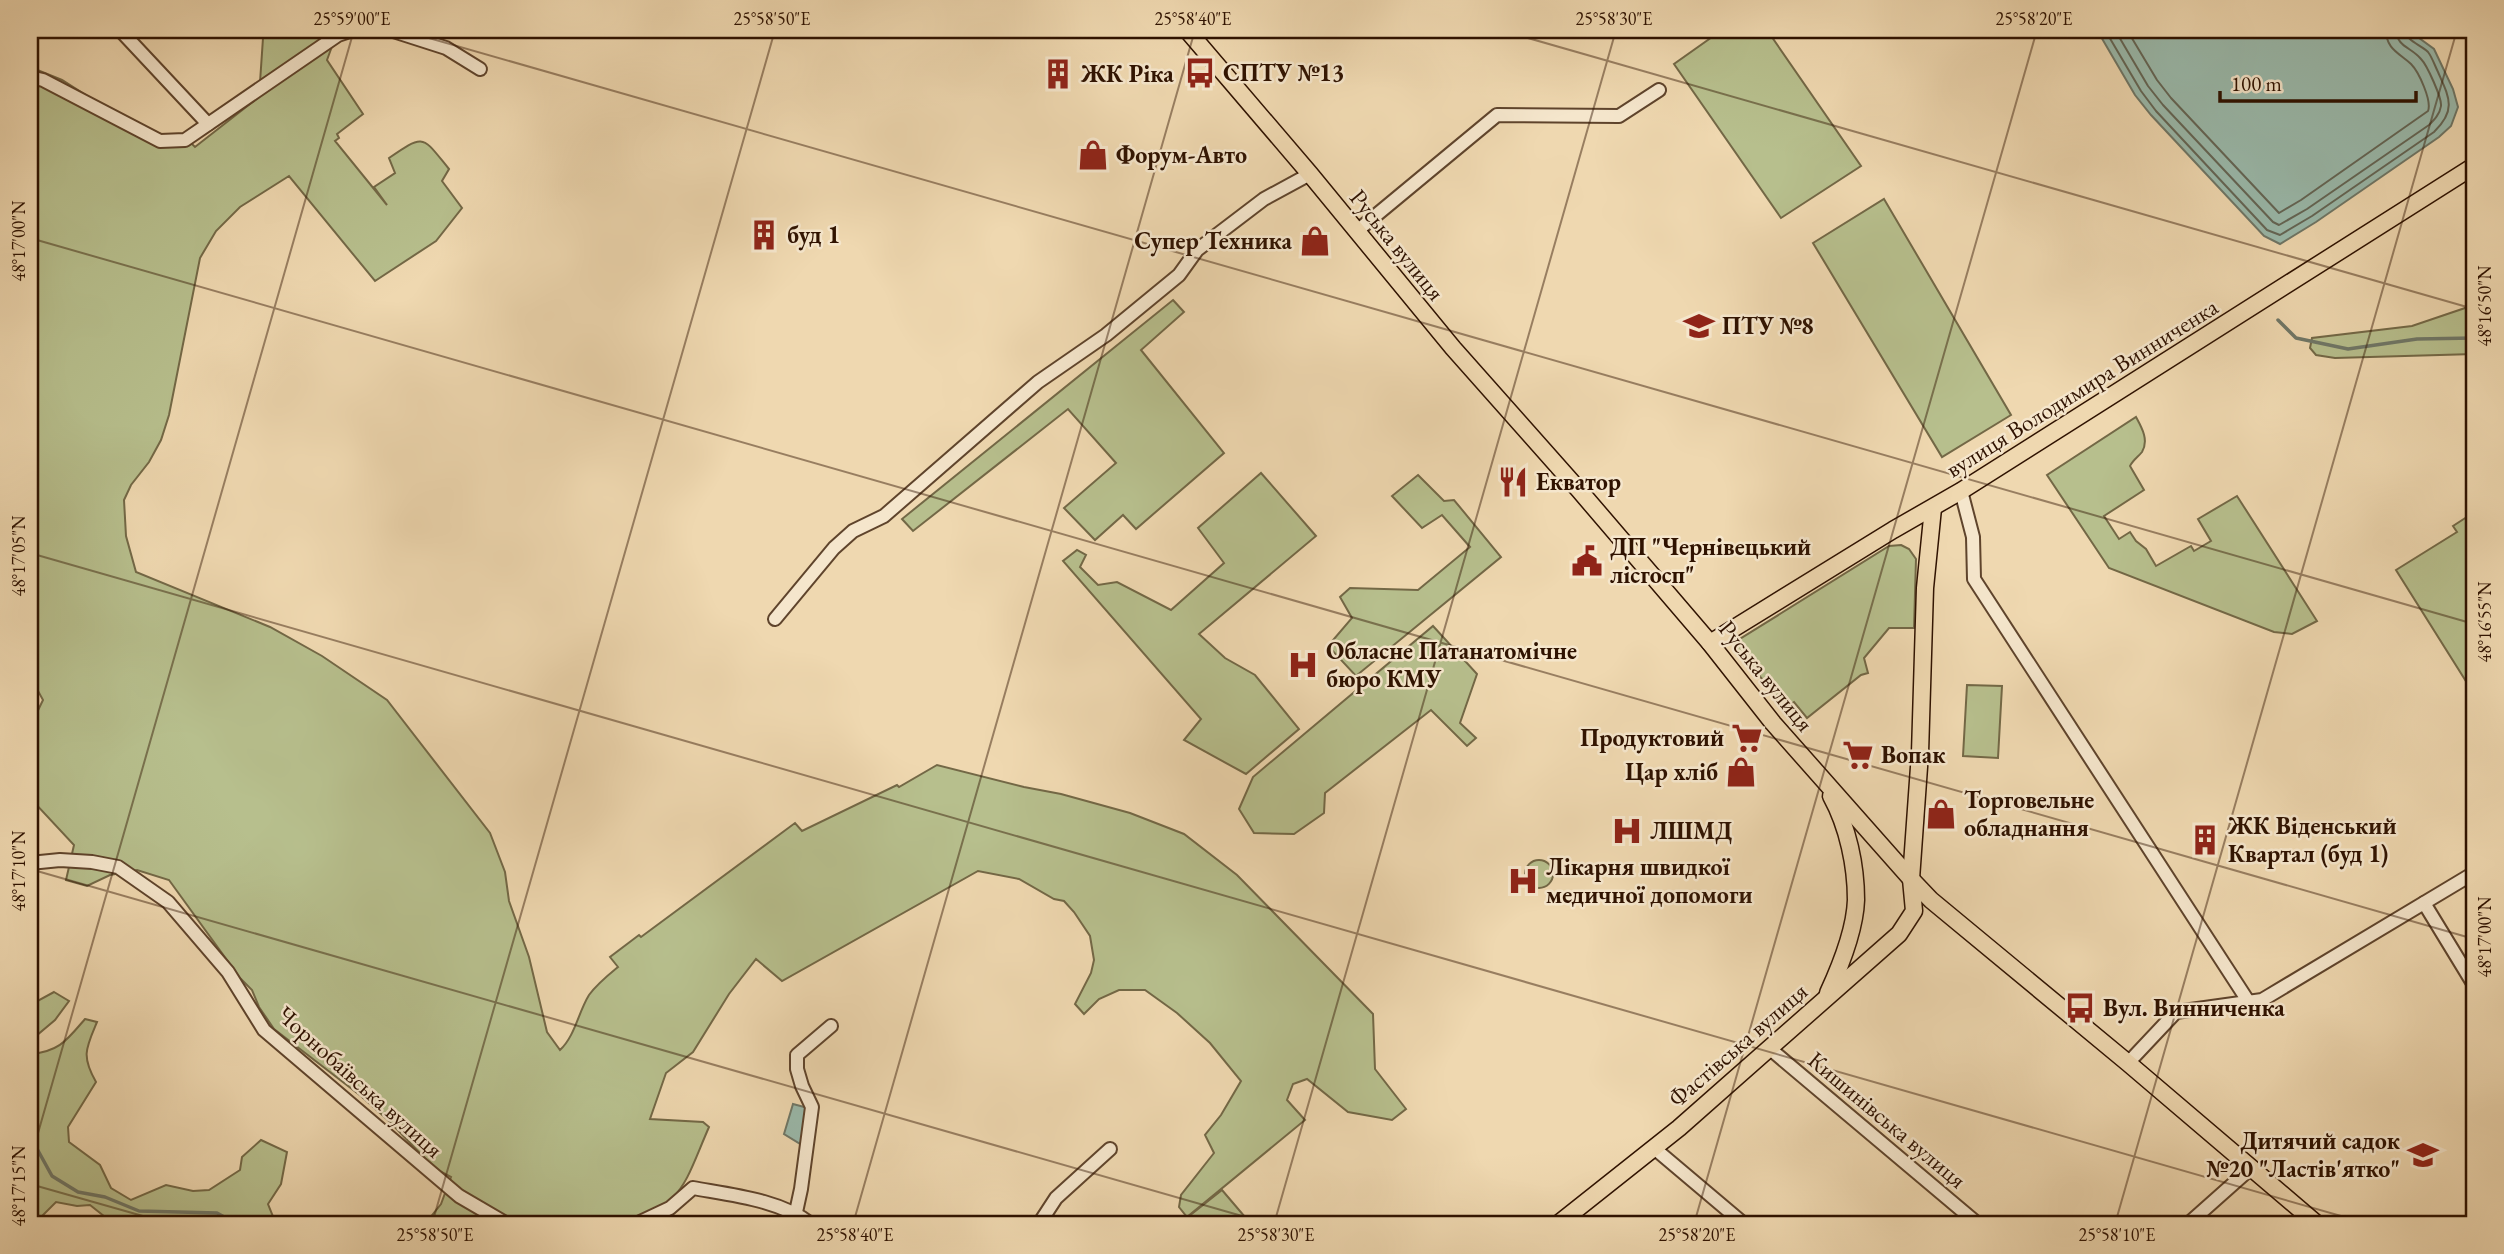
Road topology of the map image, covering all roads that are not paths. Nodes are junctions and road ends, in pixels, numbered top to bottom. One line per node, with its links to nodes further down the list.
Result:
1 (120, 30): 8 (street)
2 (353, 30): 8 (street)
3 (390, 30): 5 (street)
4 (1187, 30): 10 (main road, Руська вулиця)
5 (481, 69)
6 (30, 78): 8 (street)
7 (1660, 90): 11 (street)
8 (208, 124)
9 (2474, 166): 12 (main road, вулиця Володимира Винниченка)
10 (1310, 174): 11 (main road, Руська вулиця); 14 (street)
11 (1357, 231): 15 (main road, Руська вулиця)
12 (1961, 492): 13 (main road, вулиця Володимира Винниченка); 23 (street)
13 (1933, 508): 15 (main road, вулиця Володимира Винниченка); 19 (main road, Фастівська вулиця)
14 (775, 619)
15 (1710, 643): 16 (main road, Руська вулиця)
16 (1820, 776): 19 (main road, Руська вулиця); 22 (main road)
17 (30, 863): 31 (street, Чорнобаївська вулиця)
18 (2474, 873): 20 (street)
19 (1911, 879): 22 (main road, Фастівська вулиця); 26 (main road, Руська вулиця)
20 (2424, 903): 21 (street); 23 (street)
21 (2474, 985)
22 (1826, 998): 25 (main road, Фастівська вулиця)
23 (2248, 1001): 26 (street)
24 (831, 1026): 30 (street)
25 (1769, 1048): 27 (main road, Фастівська вулиця); 37 (street, Кишинівська вулиця)
26 (2129, 1063): 29 (main road, Руська вулиця)
27 (1654, 1148): 35 (main road, Фастівська вулиця); 36 (street)
28 (1110, 1149): 34 (street)
29 (2251, 1168): 38 (street); 39 (main road, Руська вулиця)
30 (796, 1212): 32 (street); 33 (street)
31 (507, 1224)
32 (636, 1224)
33 (811, 1224)
34 (1039, 1224)
35 (1558, 1224)
36 (1744, 1224)
37 (1978, 1224)
38 (2188, 1224)
39 (2317, 1224)

